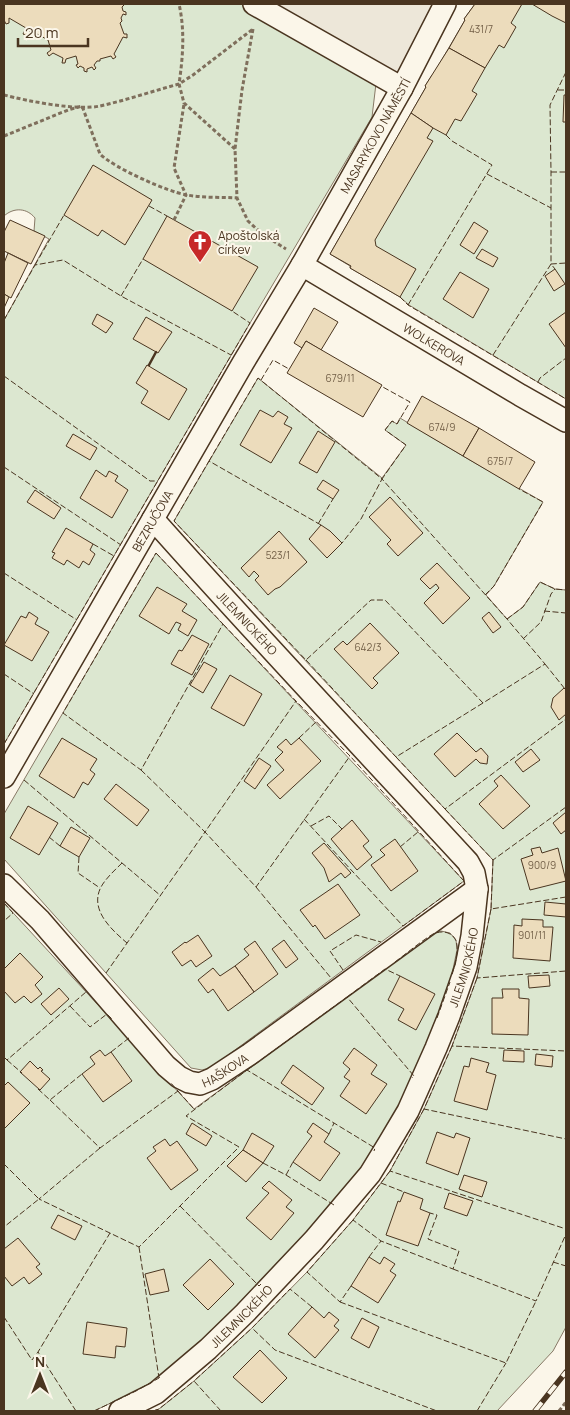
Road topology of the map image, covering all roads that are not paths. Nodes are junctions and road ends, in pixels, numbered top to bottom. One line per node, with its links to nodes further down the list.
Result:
1 (445, 4): 3 (street, MASARYKOVO NÁMĚSTÍ)
2 (256, 5): 3 (street)
3 (402, 88): 4 (street, MASARYKOVO NÁMĚSTÍ)
4 (298, 259): 5 (street, WOLKEROVA); 6 (street, BEZRUČOVA)
5 (566, 421)
6 (153, 519): 7 (street, BEZRUČOVA); 9 (street, JILEMNICKÉHO)
7 (4, 777)
8 (4, 885): 9 (street, HAŠKOVA)
9 (477, 889): 10 (street, JILEMNICKÉHO)
10 (120, 1411)

